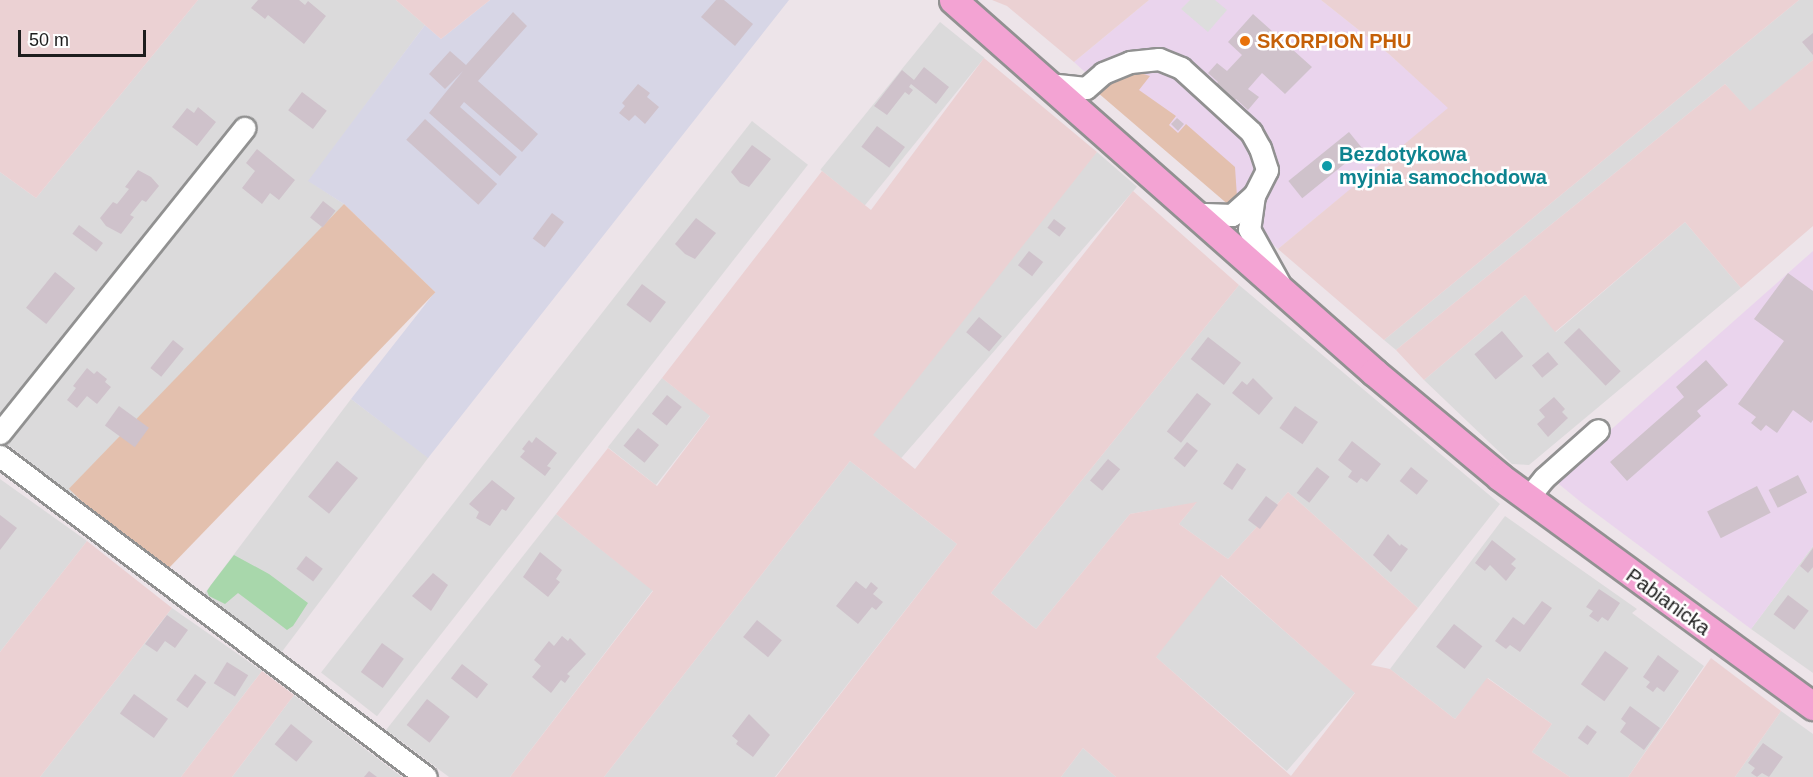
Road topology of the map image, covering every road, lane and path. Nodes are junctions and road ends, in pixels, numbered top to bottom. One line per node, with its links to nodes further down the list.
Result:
1 (953, 0): 2 (main road, Pabianicka)
2 (1048, 84): 3 (street); 4 (main road, Pabianicka)
3 (1086, 88): 4 (street); 6 (street)
4 (1085, 116): 7 (main road, Pabianicka)
5 (244, 128): 10 (street)
6 (1254, 195): 7 (street); 8 (street)
7 (1198, 214): 8 (main road, Pabianicka)
8 (1282, 288): 12 (main road, Pabianicka)
9 (1598, 430): 12 (street)
10 (0, 433)
11 (0, 456): 14 (street)
12 (1526, 498): 13 (main road, Pabianicka)
13 (1813, 706)
14 (426, 777)

